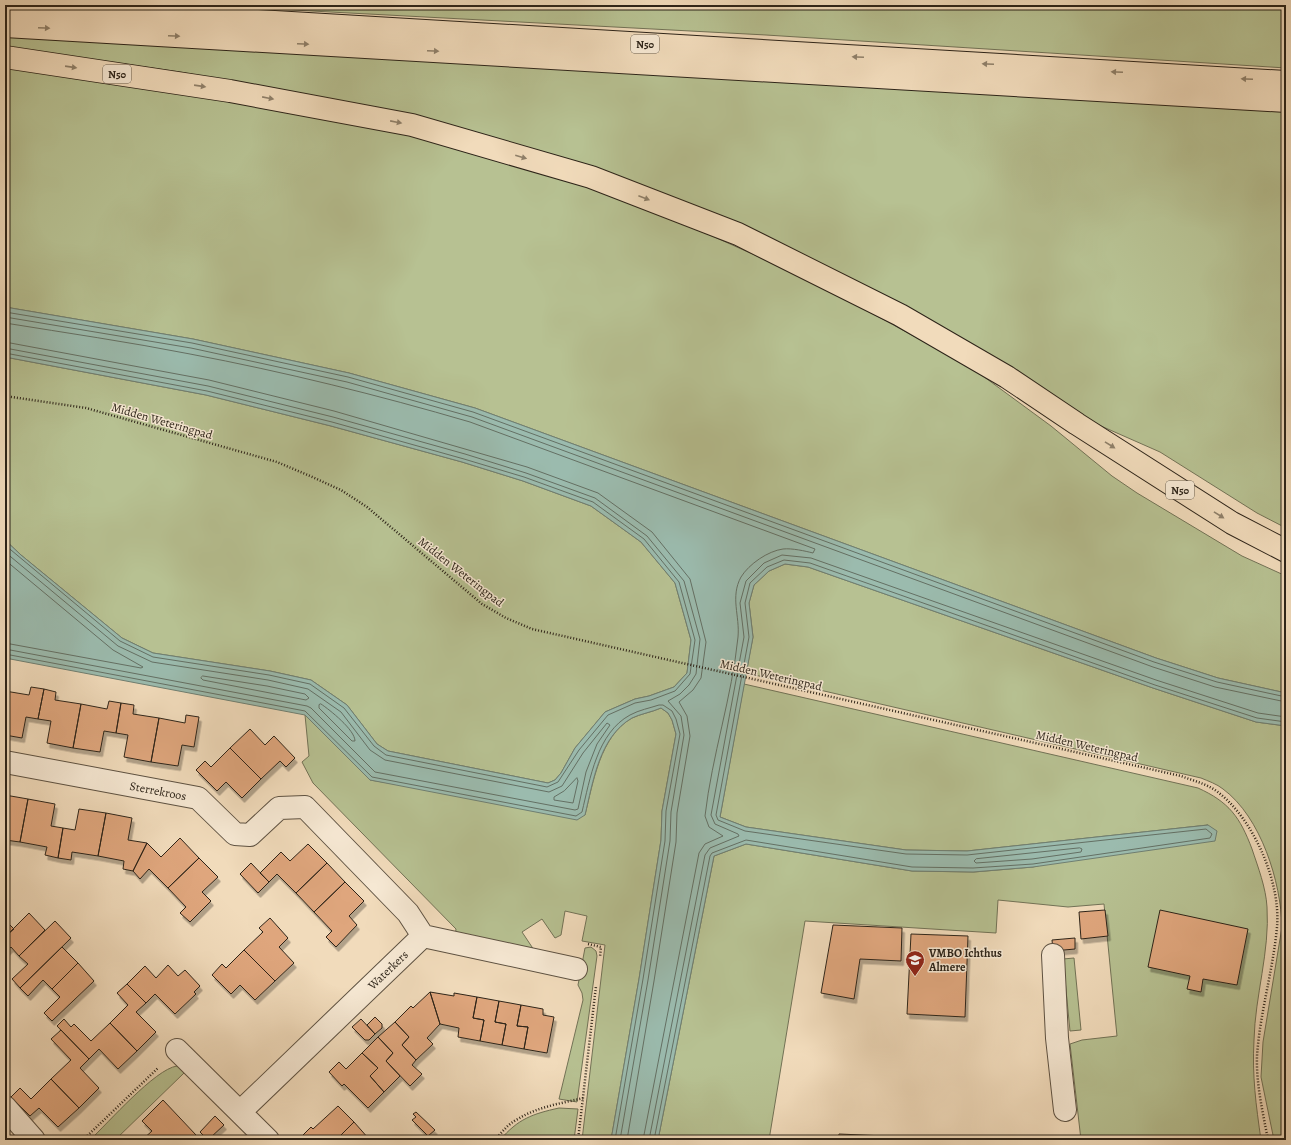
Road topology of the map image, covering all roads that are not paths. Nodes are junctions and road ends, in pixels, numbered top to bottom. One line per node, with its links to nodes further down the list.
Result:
1 (5, 6): 4 (highway, N50, one-way to 1)
2 (5, 26): 5 (highway, N50, one-way to 5)
3 (5, 57): 6 (highway, N50, one-way to 6)
4 (1286, 82)
5 (1286, 101)
6 (1286, 551)
7 (5, 762): 8 (street, Sterrekroos)
8 (423, 936): 10 (street); 14 (street, Waterkers)
9 (1053, 955): 13 (street)
10 (576, 969)
11 (176, 1050): 14 (street)
12 (5, 1107): 15 (street)
13 (1065, 1110)
14 (240, 1112): 16 (street)
15 (34, 1140)
16 (268, 1140)

